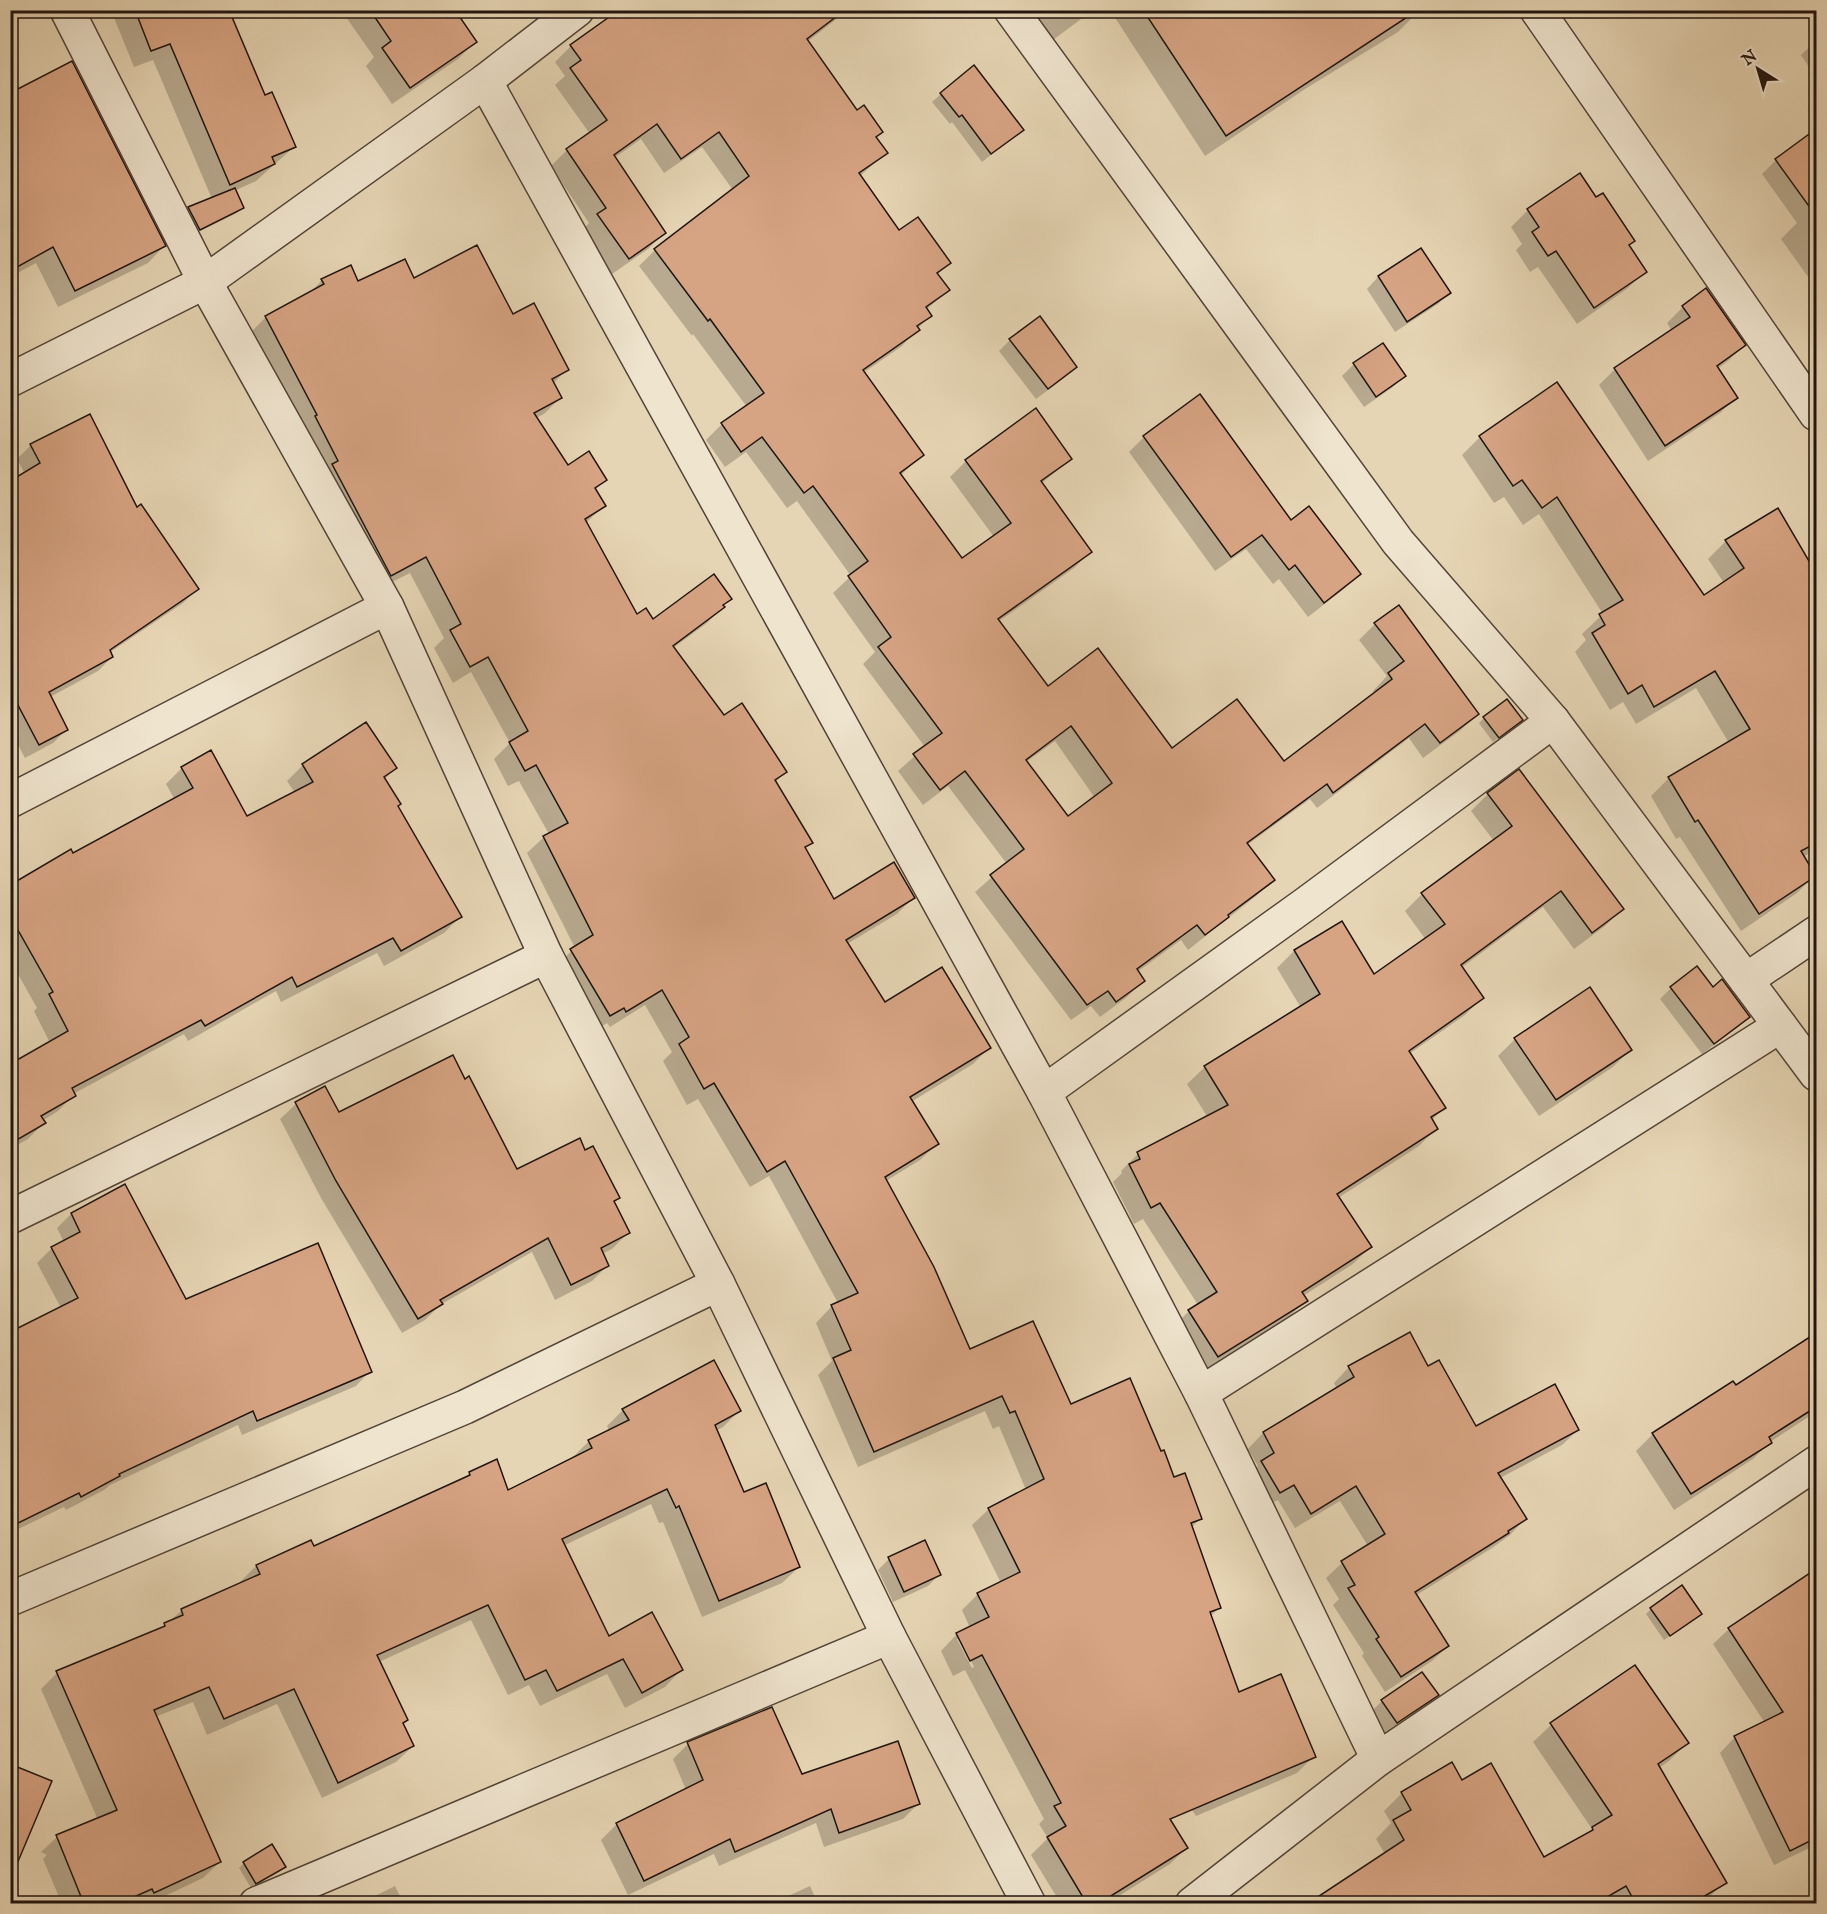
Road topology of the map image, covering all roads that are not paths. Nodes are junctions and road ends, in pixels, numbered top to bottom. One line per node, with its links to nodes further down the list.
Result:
1 (67, 10): 6 (street)
2 (577, 10): 5 (street)
3 (1011, 10): 10 (street)
4 (1537, 10): 8 (street)
5 (485, 81): 6 (street); 17 (street)
6 (205, 282): 7 (street); 9 (street)
7 (10, 380)
8 (1816, 414)
9 (387, 607): 11 (street); 13 (street)
10 (1553, 721): 14 (street); 17 (street)
11 (10, 801)
12 (1816, 933): 14 (street)
13 (546, 956): 18 (street); 19 (street)
14 (1746, 980): 15 (street)
15 (1780, 1026): 16 (street); 20 (street)
16 (1816, 1074)
17 (1044, 1092): 20 (street)
18 (10, 1217)
19 (718, 1284): 22 (street); 23 (street)
20 (1201, 1393): 24 (street)
21 (1816, 1463): 24 (street)
22 (10, 1599)
23 (889, 1637): 25 (street); 26 (street)
24 (1378, 1759): 27 (street)
25 (256, 1904)
26 (1029, 1904)
27 (1192, 1904)

